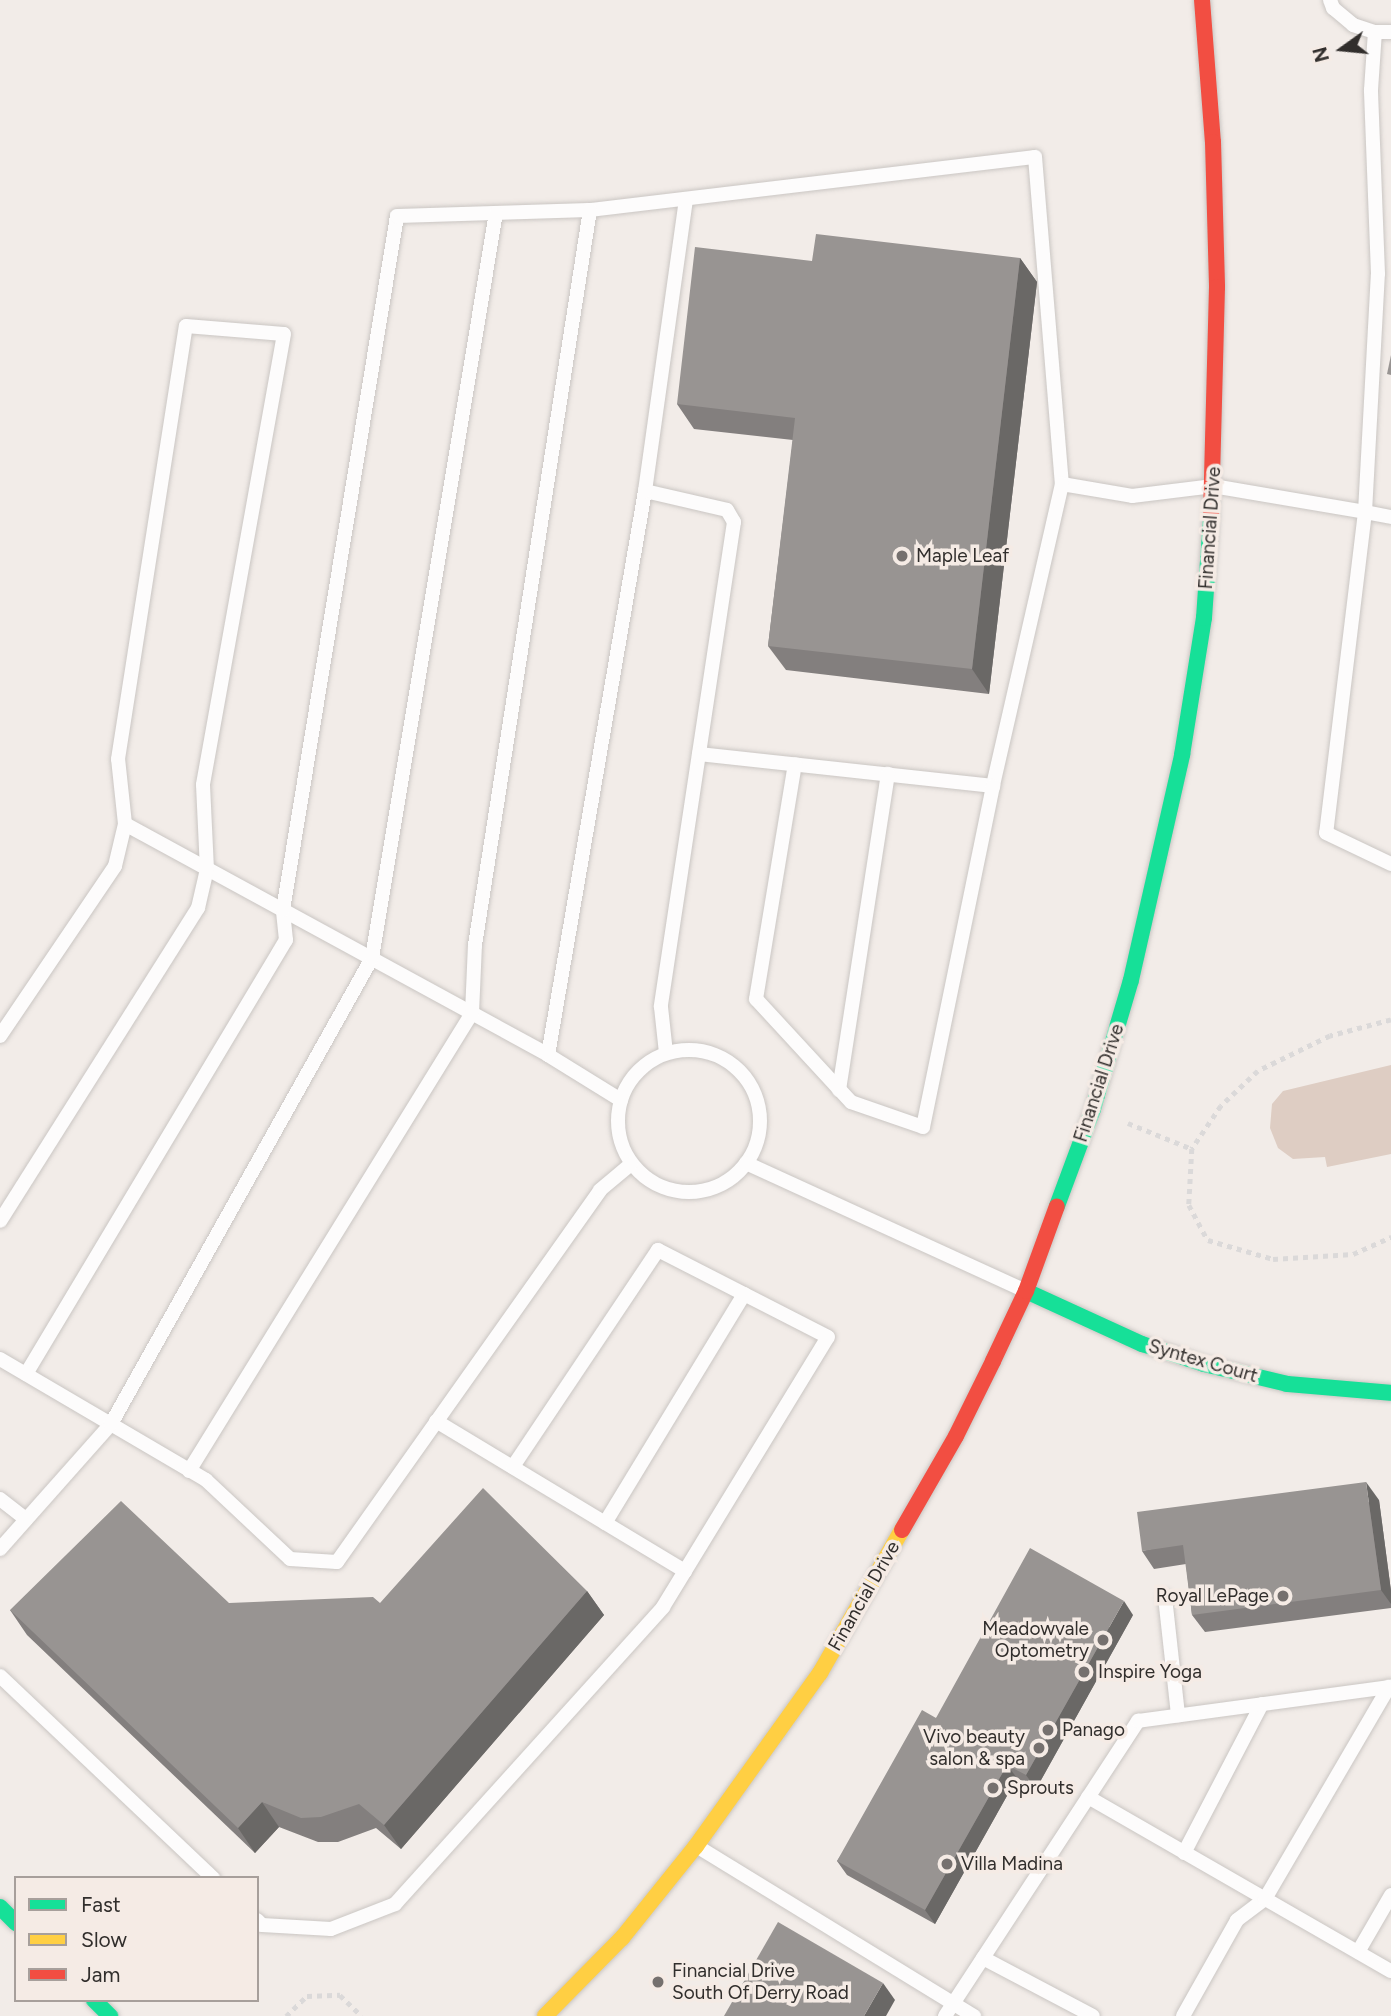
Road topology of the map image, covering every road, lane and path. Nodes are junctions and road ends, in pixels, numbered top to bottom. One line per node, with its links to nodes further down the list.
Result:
1 (1202, 0): 9 (street, Financial Drive)
2 (1330, 0): 3 (lane)
3 (1375, 32): 4 (lane); 11 (lane)
4 (1391, 32)
5 (685, 200): 6 (lane); 8 (lane); 10 (lane)
6 (590, 210): 7 (lane); 22 (lane)
7 (496, 213): 20 (lane); 21 (lane)
8 (1062, 484): 9 (lane); 16 (lane)
9 (1213, 486): 11 (lane); 29 (street, Financial Drive)
10 (645, 491): 13 (lane); 26 (lane)
11 (1365, 512): 12 (lane); 18 (lane)
12 (1391, 517)
13 (699, 754): 14 (lane); 25 (lane)
14 (794, 764): 15 (lane); 27 (lane)
15 (888, 774): 16 (lane); 27 (lane)
16 (993, 786): 27 (lane)
17 (125, 824): 19 (lane); 19 (lane); 24 (lane)
18 (1391, 864)
19 (207, 869): 20 (lane); 33 (lane)
20 (283, 910): 21 (lane); 38 (lane)
21 (372, 958): 22 (lane); 41 (lane)
22 (472, 1013): 26 (lane); 43 (lane)
23 (1391, 1020): 30 (path)
24 (0, 1036)
25 (666, 1054): 28 (lane); 31 (lane)
26 (548, 1055): 28 (lane)
27 (839, 1090)
28 (621, 1100): 32 (lane)
29 (1093, 1109): 30 (path); 35 (street, Financial Drive)
30 (1192, 1149): 34 (path)
31 (746, 1163): 32 (lane); 35 (lane)
32 (631, 1164): 40 (lane)
33 (0, 1221)
34 (1391, 1237)
35 (1026, 1292): 39 (street, Syntex Court); 55 (street, Financial Drive)
36 (744, 1294): 42 (lane); 46 (lane); 48 (lane)
37 (0, 1359): 38 (lane)
38 (26, 1374): 41 (lane)
39 (1391, 1393)
40 (436, 1421): 42 (lane); 43 (lane)
41 (111, 1424): 43 (lane); 45 (lane)
42 (513, 1467): 46 (lane)
43 (188, 1471)
44 (0, 1499): 45 (lane)
45 (26, 1519): 47 (lane)
46 (605, 1523): 48 (lane)
47 (0, 1549)
48 (685, 1571): 62 (lane)
49 (1165, 1597): 53 (lane)
50 (0, 1676): 57 (lane)
51 (1390, 1687): 52 (lane); 59 (lane)
52 (1262, 1704): 53 (lane); 56 (lane)
53 (1178, 1715): 54 (lane)
54 (1088, 1797): 56 (lane); 64 (lane)
55 (696, 1846): 67 (lane); 71 (street, Financial Drive)
56 (1184, 1853): 59 (lane)
57 (211, 1876)
58 (1391, 1895): 63 (lane)
59 (1265, 1899): 63 (lane); 75 (lane)
60 (0, 1907): 61 (street)
61 (14, 1921)
62 (259, 1922)
63 (1358, 1952): 65 (lane)
64 (983, 1958): 67 (lane); 74 (lane)
65 (1391, 1971)
66 (96, 2002): 68 (street)
67 (953, 2003): 72 (lane); 73 (lane)
68 (110, 2016)
69 (286, 2016): 70 (path)
70 (362, 2016)
71 (545, 2016)
72 (946, 2016)
73 (974, 2016)
74 (1093, 2016)
75 (1183, 2016)

